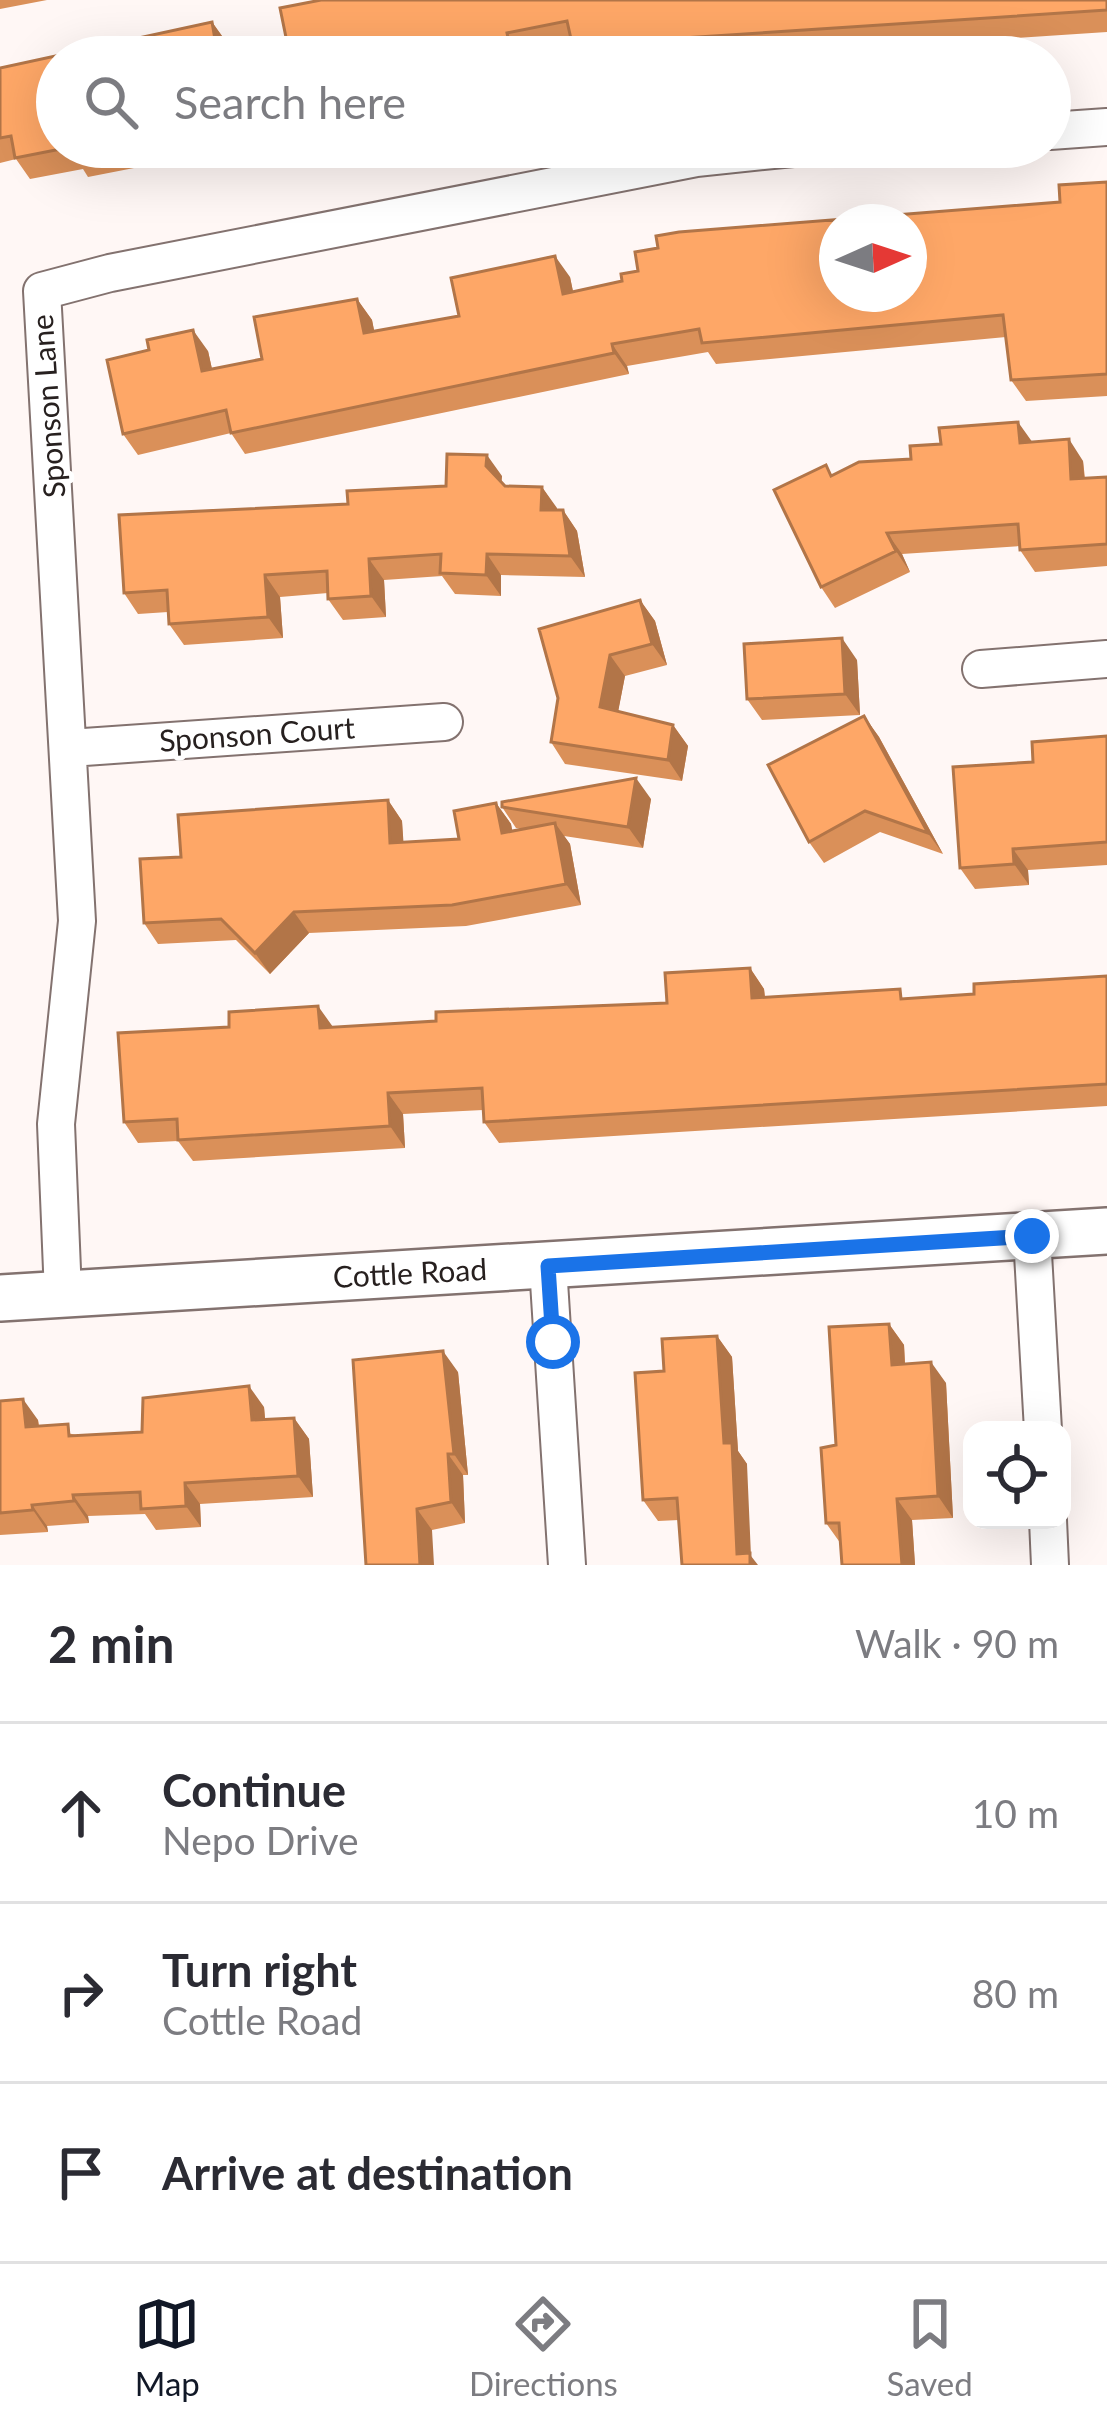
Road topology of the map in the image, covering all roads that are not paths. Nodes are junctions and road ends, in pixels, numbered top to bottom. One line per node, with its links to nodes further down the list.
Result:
1 (1107, 128): 2 (street)
2 (1071, 130)
3 (647, 168): 7 (street, Sponson Lane)
4 (1107, 659): 5 (street)
5 (981, 669)
6 (444, 722): 7 (street, Sponson Court)
7 (70, 748): 11 (street, Sponson Lane)
8 (1107, 1231): 9 (street, Cottle Road)
9 (1032, 1236): 10 (street, Cottle Road); 13 (street)
10 (548, 1266): 11 (street, Cottle Road); 15 (street)
11 (63, 1294): 12 (street, Cottle Road)
12 (0, 1298)
13 (1042, 1421)
14 (1048, 1529): 16 (street)
15 (567, 1565)
16 (1050, 1565)

